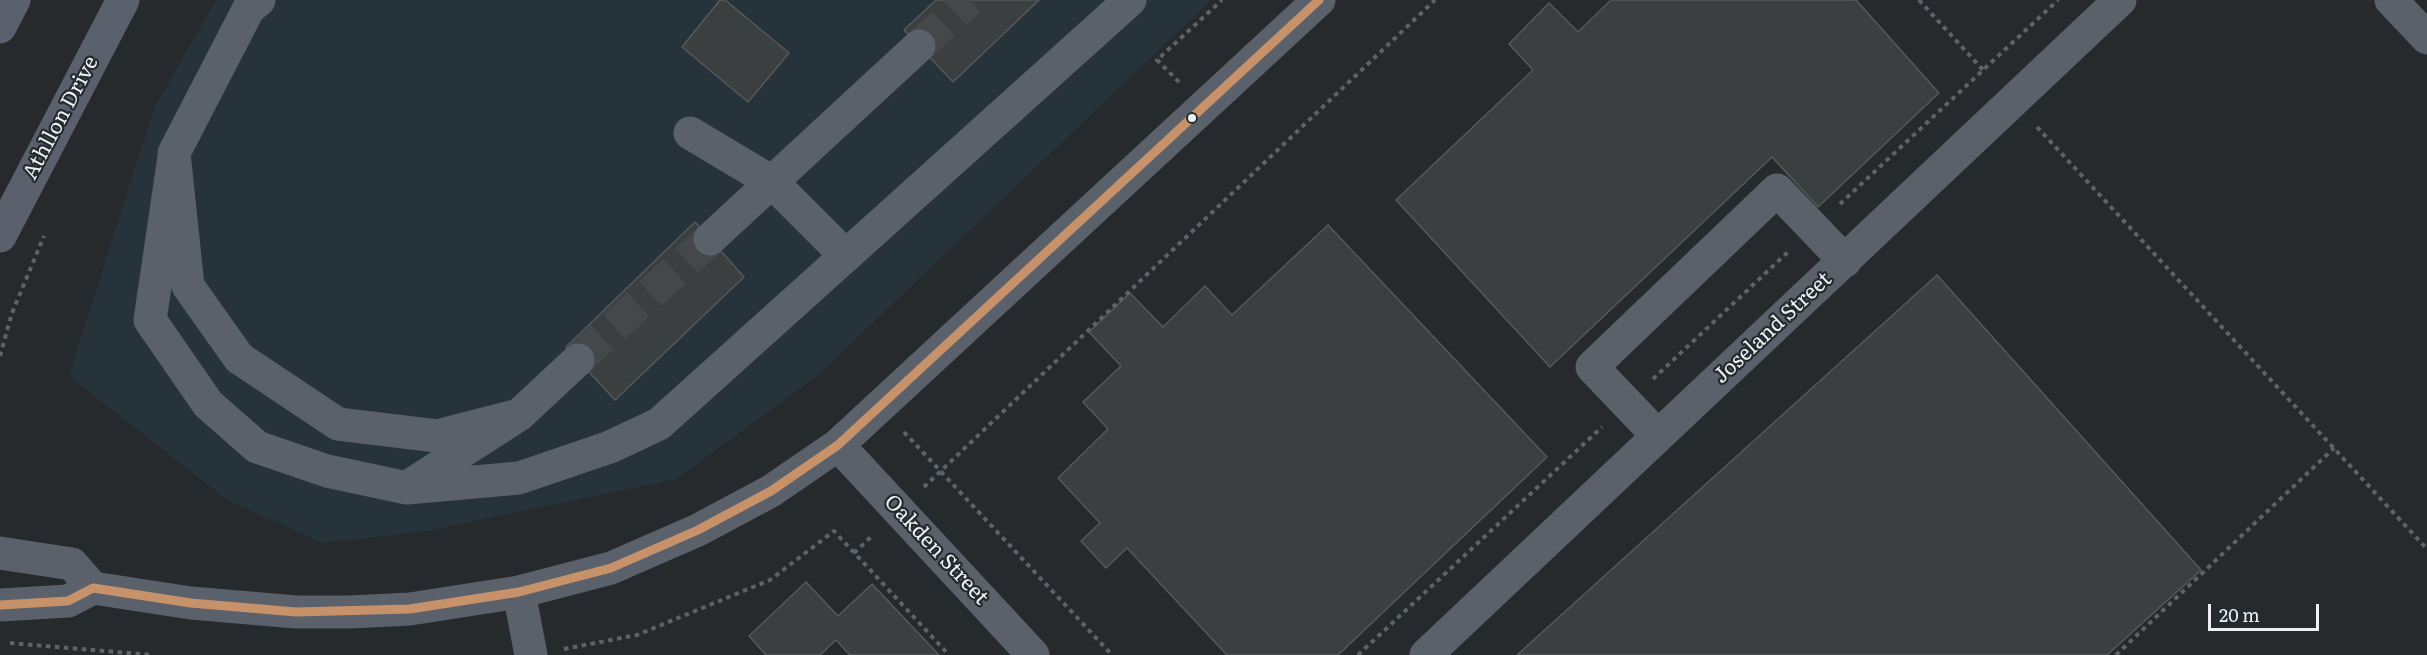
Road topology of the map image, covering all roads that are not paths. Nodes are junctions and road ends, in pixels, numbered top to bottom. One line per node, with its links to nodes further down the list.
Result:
1 (14, 0): 8 (main road)
2 (123, 0): 14 (main road, Athllon Drive)
3 (258, 0): 12 (street)
4 (1130, 0): 16 (street)
5 (2120, 0): 17 (street, Joseland Street)
6 (2391, 0): 9 (street)
7 (1307, 4): 21 (street)
8 (0, 27)
9 (2427, 38)
10 (919, 46): 13 (street)
11 (690, 133): 13 (street)
12 (174, 157): 19 (street); 22 (street)
13 (772, 182): 15 (street); 16 (street)
14 (0, 236)
15 (710, 239)
16 (846, 256): 22 (street)
17 (1845, 261): 20 (street, Joseland Street); 20 (street)
18 (578, 360): 19 (street)
19 (519, 415): 22 (street)
20 (1658, 436): 29 (street, Joseland Street)
21 (838, 445): 25 (street); 28 (street, Oakden Street)
22 (407, 488)
23 (0, 553): 24 (street)
24 (93, 588): 25 (street); 26 (street)
25 (519, 592): 27 (street)
26 (0, 605)
27 (531, 655)
28 (1033, 655)
29 (1426, 655)

